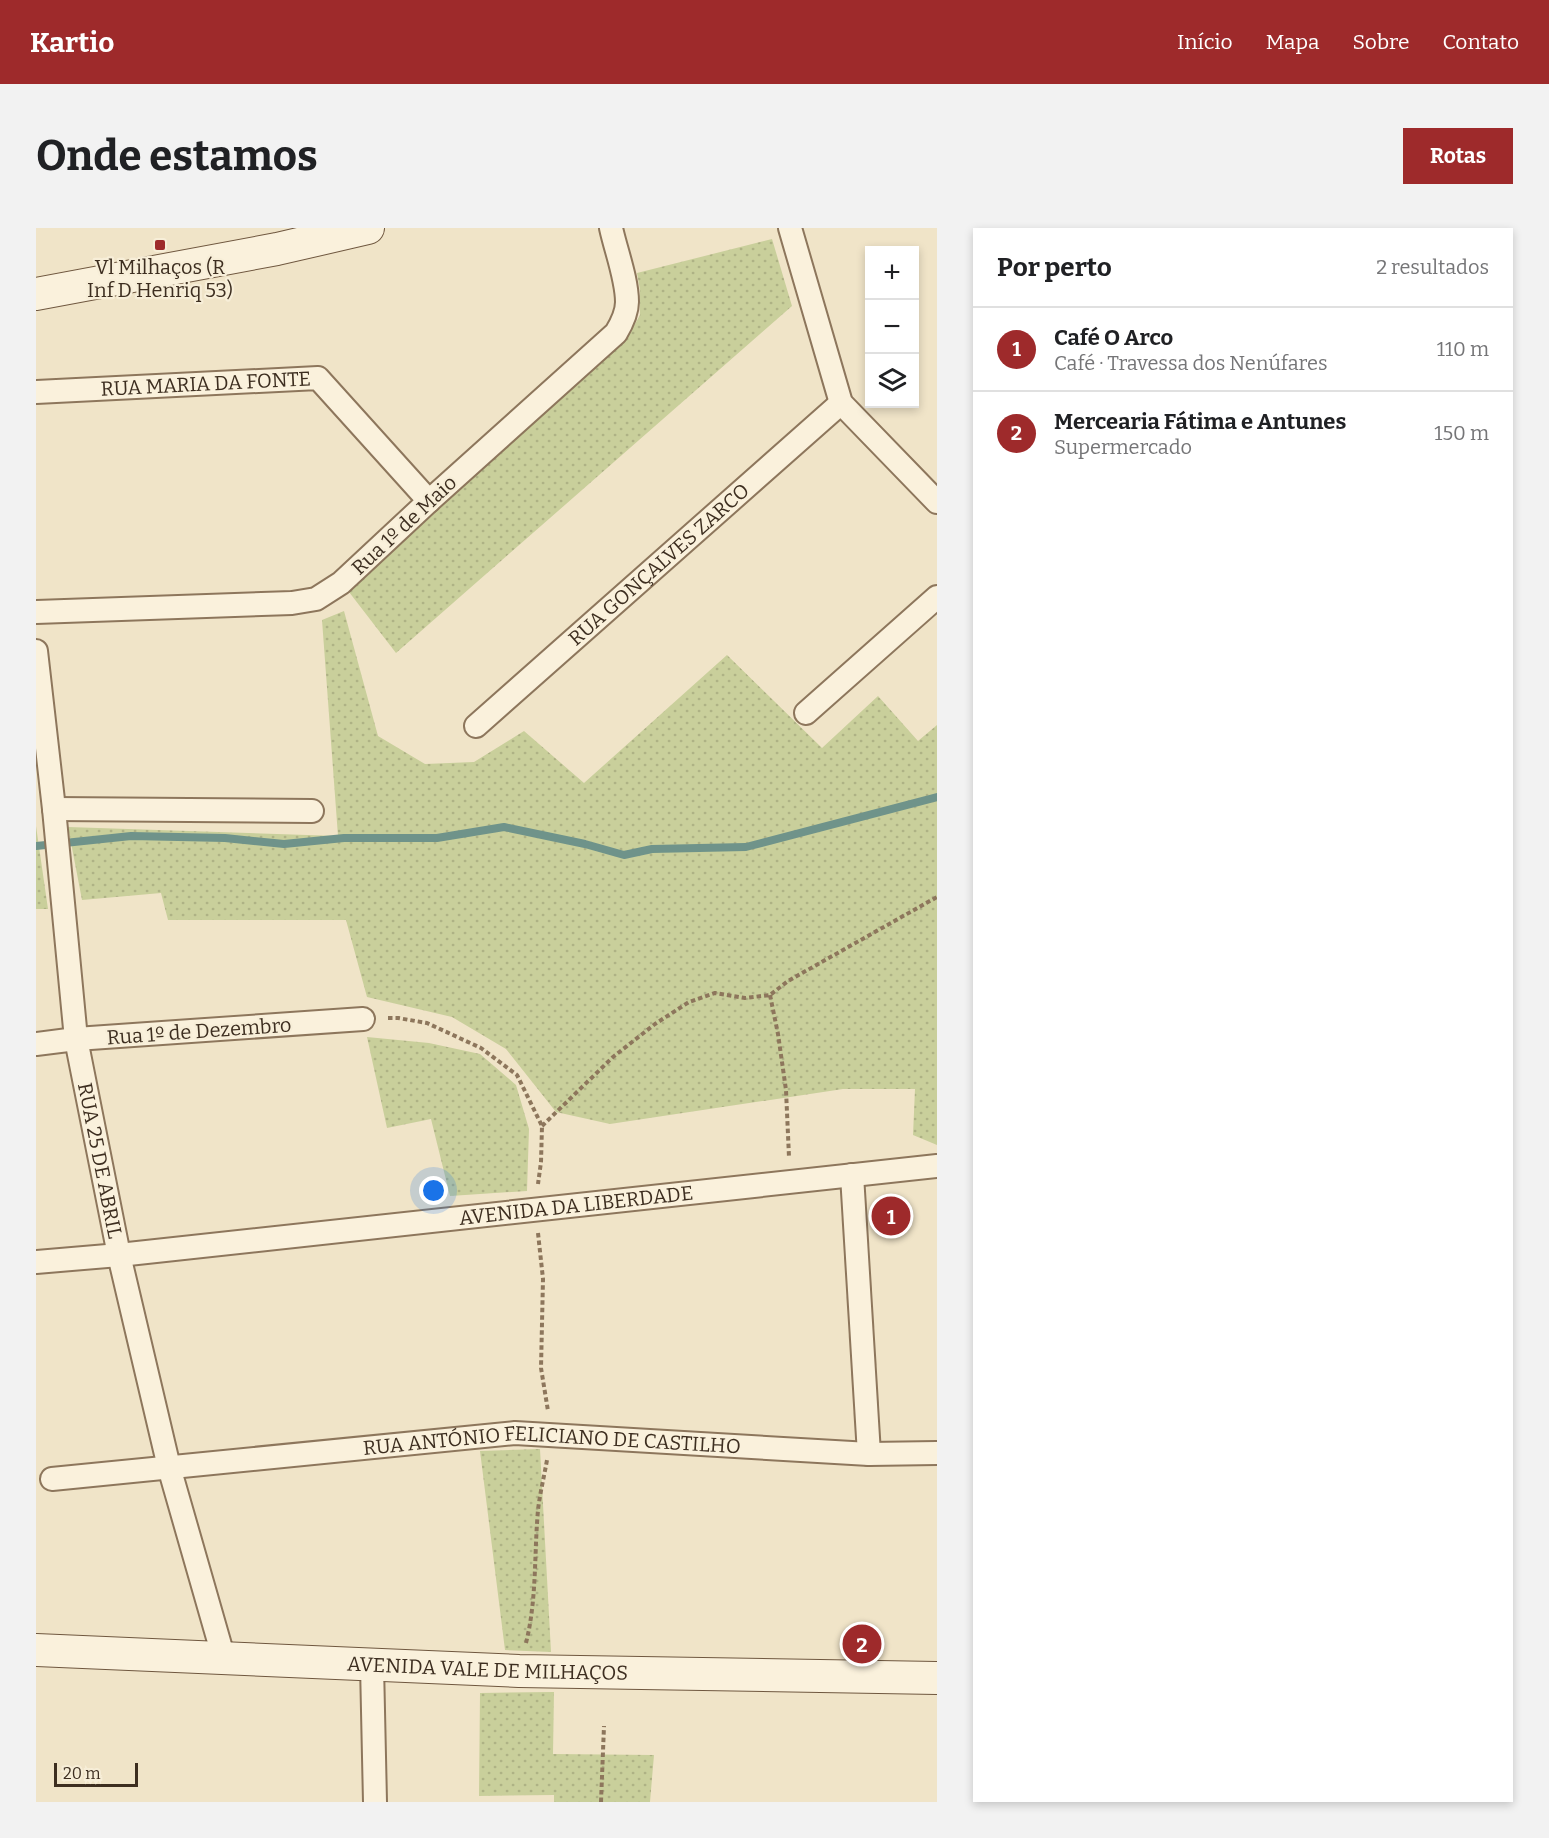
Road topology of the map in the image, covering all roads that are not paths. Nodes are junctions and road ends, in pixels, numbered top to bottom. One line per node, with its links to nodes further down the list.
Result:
1 (368, 228): 4 (street)
2 (611, 228): 7 (street, Rua 1º de Maio)
3 (790, 228): 6 (street)
4 (36, 294)
5 (36, 393): 7 (street, RUA MARIA DA FONTE)
6 (841, 403): 8 (street); 13 (street, RUA GONÇALVES ZARCO)
7 (429, 501): 10 (street, Rua 1º de Maio)
8 (937, 502)
9 (937, 597): 12 (street)
10 (36, 612)
11 (36, 651): 14 (street, RUA 25 DE ABRIL)
12 (806, 713)
13 (476, 726)
14 (54, 809): 15 (street); 17 (street, RUA 25 DE ABRIL)
15 (312, 810)
16 (363, 1019): 17 (street, Rua 1º de Dezembro)
17 (76, 1040): 18 (street, Rua 1º de Dezembro); 21 (street, RUA 25 DE ABRIL)
18 (36, 1044)
19 (937, 1166): 20 (street, AVENIDA DA LIBERDADE)
20 (852, 1175): 21 (street, AVENIDA DA LIBERDADE); 24 (street)
21 (119, 1255): 22 (street, AVENIDA DA LIBERDADE); 25 (street, RUA 25 DE ABRIL)
22 (36, 1262)
23 (937, 1453): 24 (street, RUA ANTÓNIO FELICIANO DE CASTILHO)
24 (869, 1454): 25 (street, RUA ANTÓNIO FELICIANO DE CASTILHO)
25 (169, 1467): 26 (street, RUA ANTÓNIO FELICIANO DE CASTILHO); 28 (street, RUA 25 DE ABRIL)
26 (52, 1479)
27 (36, 1650): 28 (street, AVENIDA VALE DE MILHAÇOS)
28 (224, 1659): 29 (street, AVENIDA VALE DE MILHAÇOS)
29 (372, 1665): 30 (street, AVENIDA VALE DE MILHAÇOS); 31 (street)
30 (937, 1678)
31 (375, 1802)

